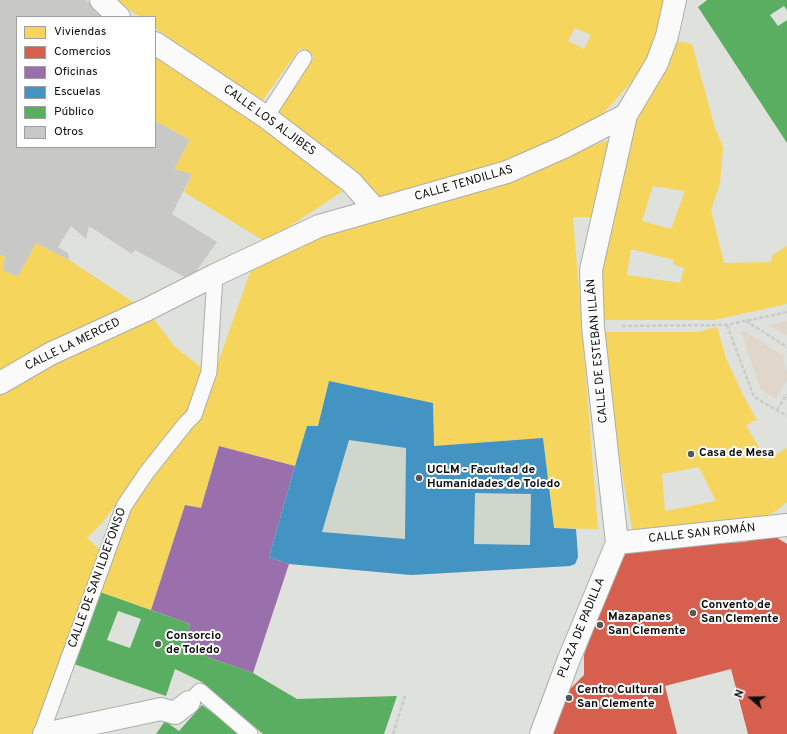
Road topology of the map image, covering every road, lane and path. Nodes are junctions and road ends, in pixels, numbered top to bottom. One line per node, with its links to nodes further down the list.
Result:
1 (101, 0): 3 (street)
2 (675, 0): 6 (street)
3 (118, 16)
4 (156, 44): 7 (street, CALLE LOS ALJIBES)
5 (304, 58): 7 (lane)
6 (626, 115): 8 (street, CALLE TENDILLAS); 13 (street, CALLE DE ESTEBAN ILLÁN)
7 (266, 117): 8 (street, CALLE LOS ALJIBES)
8 (375, 209): 9 (street, CALLE TENDILLAS)
9 (215, 275): 15 (street, CALLE LA MERCED); 23 (lane, CALLE DE SAN ILDEFONSO)
10 (787, 312): 11 (path)
11 (746, 321): 12 (path); 14 (path)
12 (727, 325): 13 (path); 17 (path)
13 (593, 327): 20 (street, CALLE DE ESTEBAN ILLÁN)
14 (787, 347)
15 (0, 383)
16 (787, 394): 17 (path)
17 (777, 410): 18 (path)
18 (787, 416)
19 (787, 524): 20 (street, CALLE SAN ROMÁN)
20 (617, 543): 27 (street, PLAZA DE PADILLA)
21 (406, 696): 26 (path)
22 (189, 702): 24 (street); 25 (lane)
23 (41, 734)
24 (44, 734)
25 (250, 734)
26 (393, 734)
27 (541, 734)

